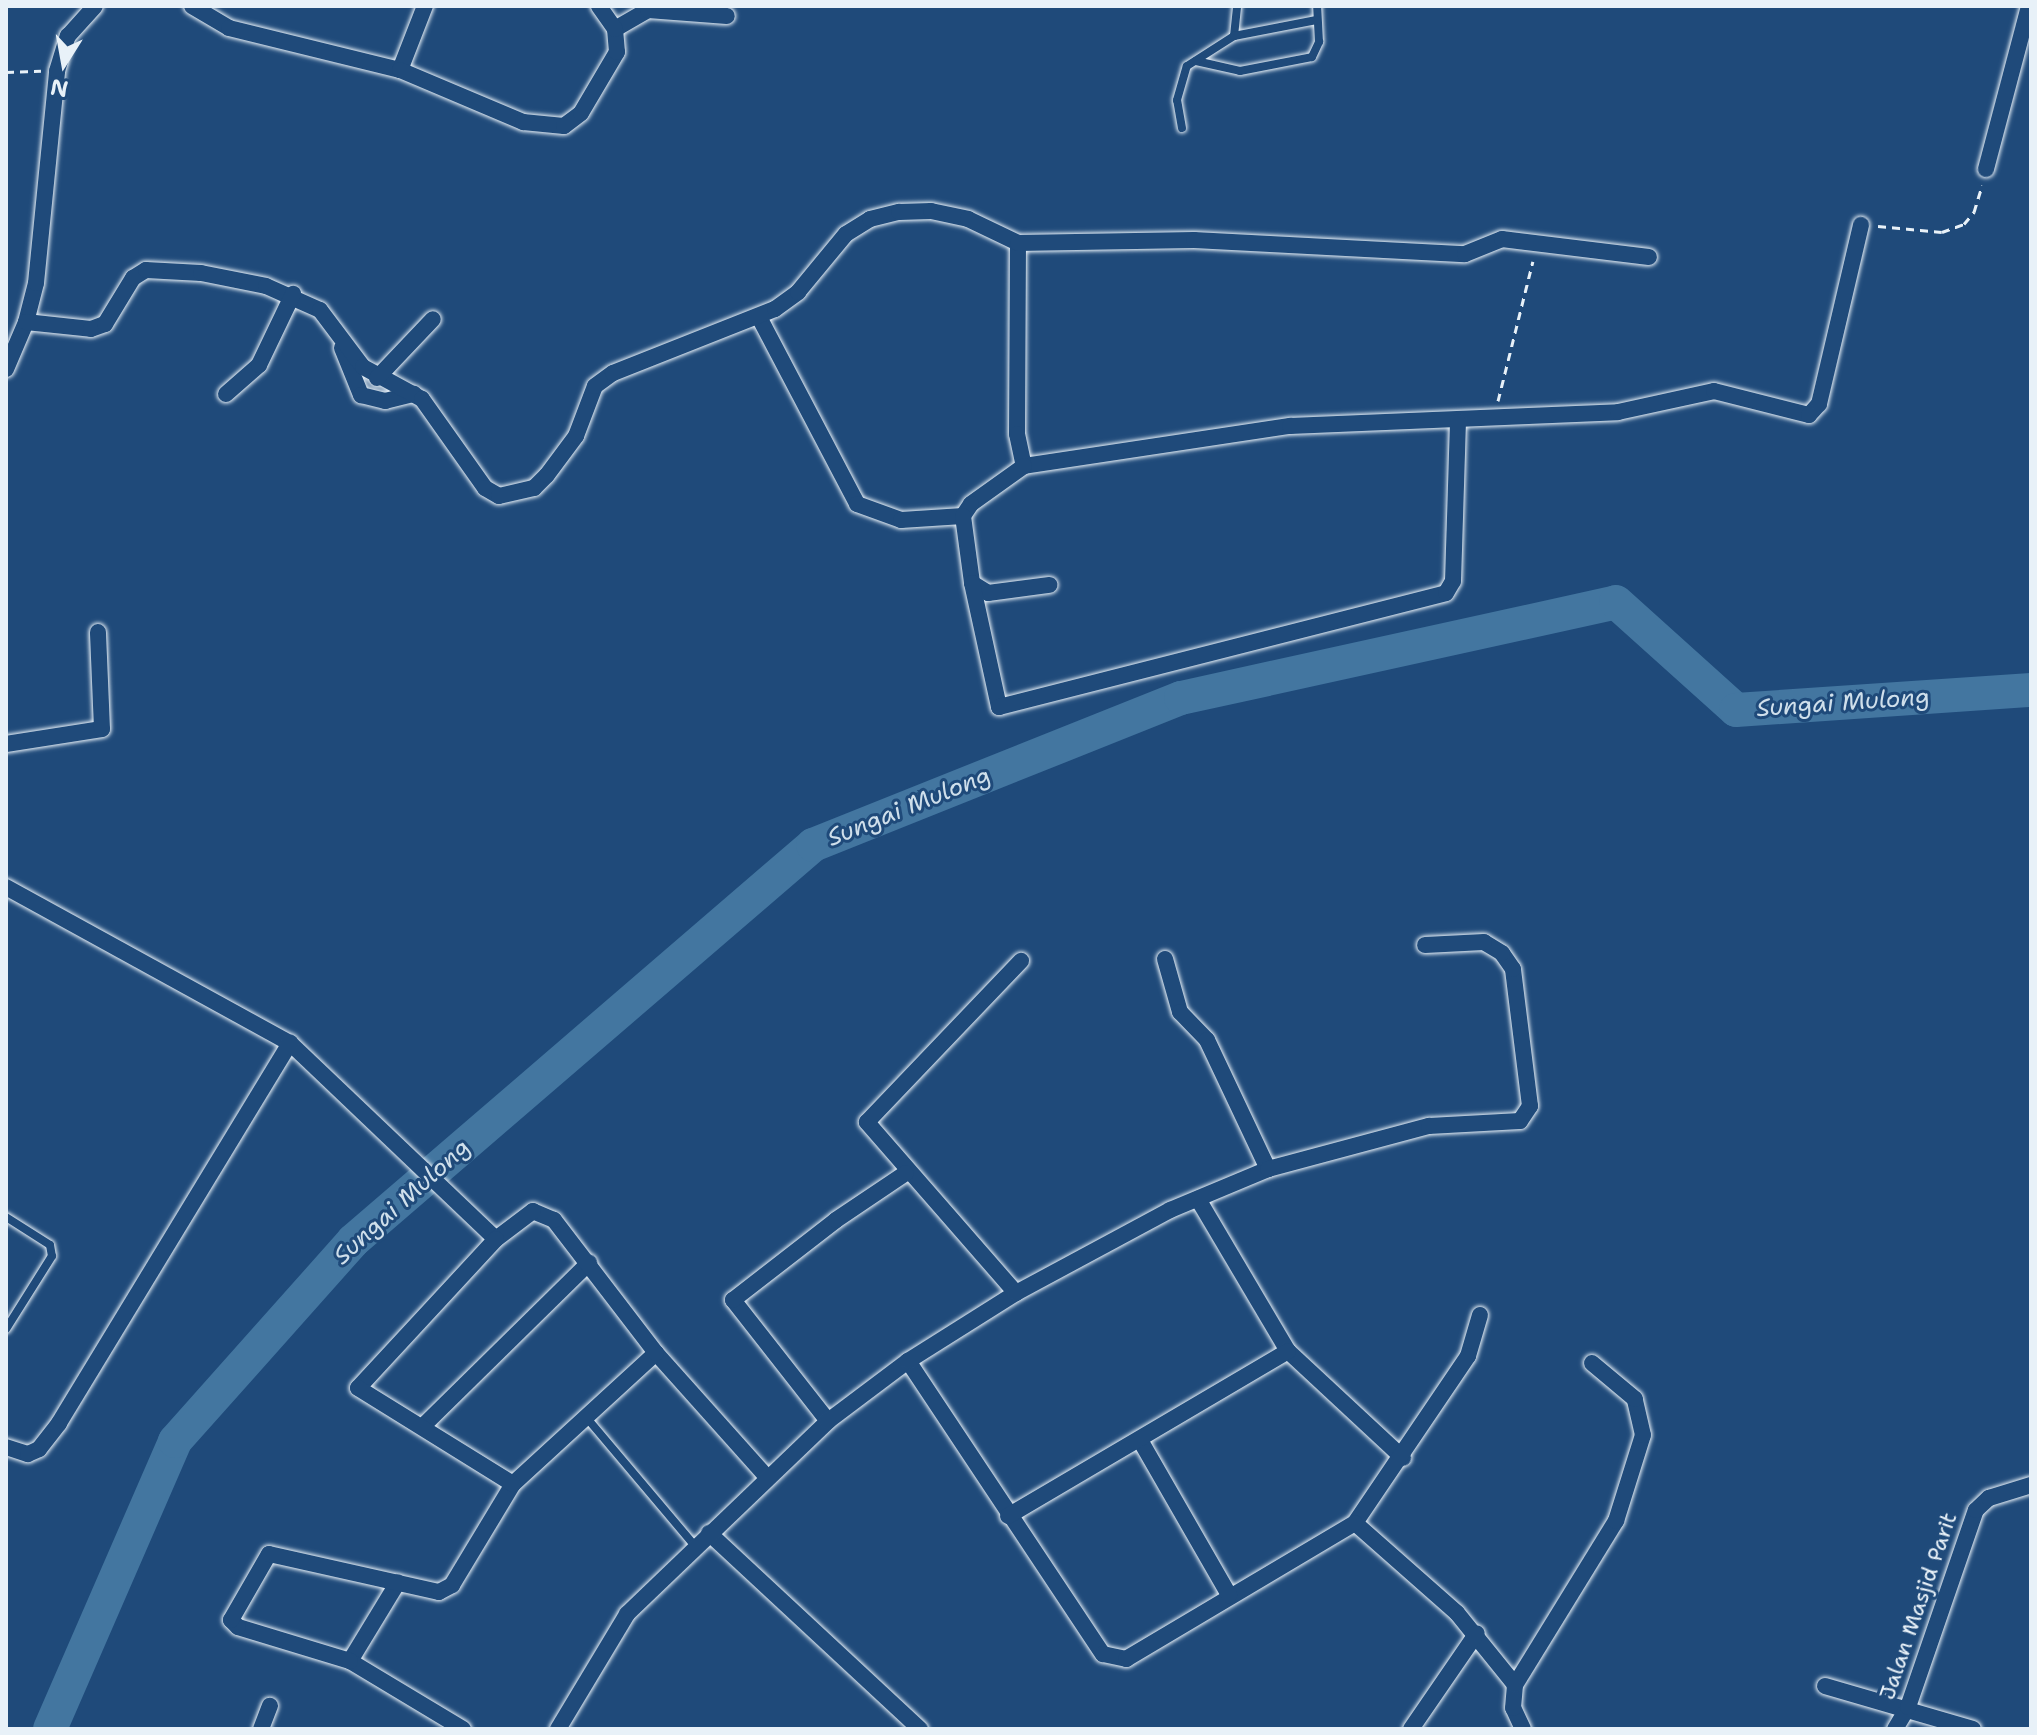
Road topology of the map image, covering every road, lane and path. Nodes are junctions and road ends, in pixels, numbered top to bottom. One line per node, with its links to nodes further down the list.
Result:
1 (95, 6): 14 (street)
2 (192, 6): 13 (street)
3 (425, 6): 13 (street)
4 (599, 6): 10 (street)
5 (1237, 6): 11 (lane)
6 (1317, 6): 9 (lane)
7 (2029, 6): 17 (street)
8 (727, 16): 10 (street)
9 (1316, 20): 11 (lane); 12 (lane)
10 (615, 29): 13 (street)
11 (1234, 36): 12 (lane)
12 (1196, 61): 16 (lane)
13 (400, 70)
14 (57, 71): 15 (path); 25 (street)
15 (6, 72)
16 (1182, 128)
17 (1986, 169): 18 (path)
18 (1861, 225): 31 (street)
19 (1018, 243): 20 (street); 23 (street); 33 (street)
20 (1536, 246): 21 (street); 31 (path)
21 (1649, 257)
22 (293, 294): 25 (street); 26 (street); 29 (street)
23 (759, 317): 30 (street); 34 (street)
24 (433, 319): 28 (street)
25 (26, 322): 27 (street)
26 (341, 338): 28 (street); 30 (street)
27 (6, 369)
28 (377, 378): 30 (street)
29 (226, 394)
30 (414, 394)
31 (1496, 421): 32 (street)
32 (1458, 422): 33 (street); 35 (street)
33 (1024, 466): 34 (street)
34 (963, 516): 35 (street)
35 (972, 583): 36 (street)
36 (1049, 585)
37 (98, 632): 38 (street)
38 (6, 744)
39 (6, 887): 43 (street)
40 (1425, 945): 44 (street)
41 (1165, 959): 44 (street)
42 (1021, 961): 45 (street)
43 (290, 1043): 48 (street); 61 (street)
44 (1268, 1169): 46 (street)
45 (906, 1173): 50 (street); 58 (street)
46 (1198, 1199): 50 (street); 53 (street)
47 (6, 1217): 52 (lane)
48 (496, 1239): 49 (street); 59 (street)
49 (589, 1263): 54 (street); 59 (street)
50 (1016, 1293): 55 (street)
51 (1480, 1315): 62 (street)
52 (6, 1329)
53 (1288, 1351): 60 (street); 62 (street)
54 (656, 1353): 57 (street); 63 (street)
55 (908, 1361): 58 (street); 66 (street)
56 (1592, 1363): 74 (street)
57 (586, 1417): 64 (street); 69 (lane)
58 (828, 1421): 63 (street)
59 (423, 1426): 64 (street)
60 (1140, 1440): 66 (street); 71 (street)
61 (6, 1447)
62 (1403, 1458): 67 (street)
63 (767, 1477): 68 (street)
64 (513, 1484): 70 (street)
65 (2031, 1485): 77 (street, Jalan Masjid Parit)
66 (1008, 1516): 71 (street)
67 (1355, 1523): 71 (street); 72 (street)
68 (709, 1533): 69 (street); 81 (street)
69 (695, 1546): 80 (street)
70 (398, 1582): 73 (street); 73 (street)
71 (1229, 1595)
72 (1477, 1633): 74 (street); 82 (street)
73 (350, 1661): 79 (street)
74 (1515, 1685): 83 (street)
75 (1825, 1686): 77 (street)
76 (270, 1706): 78 (street)
77 (1908, 1707): 84 (street, Jalan Masjid Parit); 85 (street)
78 (261, 1729)
79 (463, 1729)
80 (558, 1729)
81 (920, 1729)
82 (1411, 1729)
83 (1523, 1729)
84 (1895, 1729)
85 (1973, 1729)

